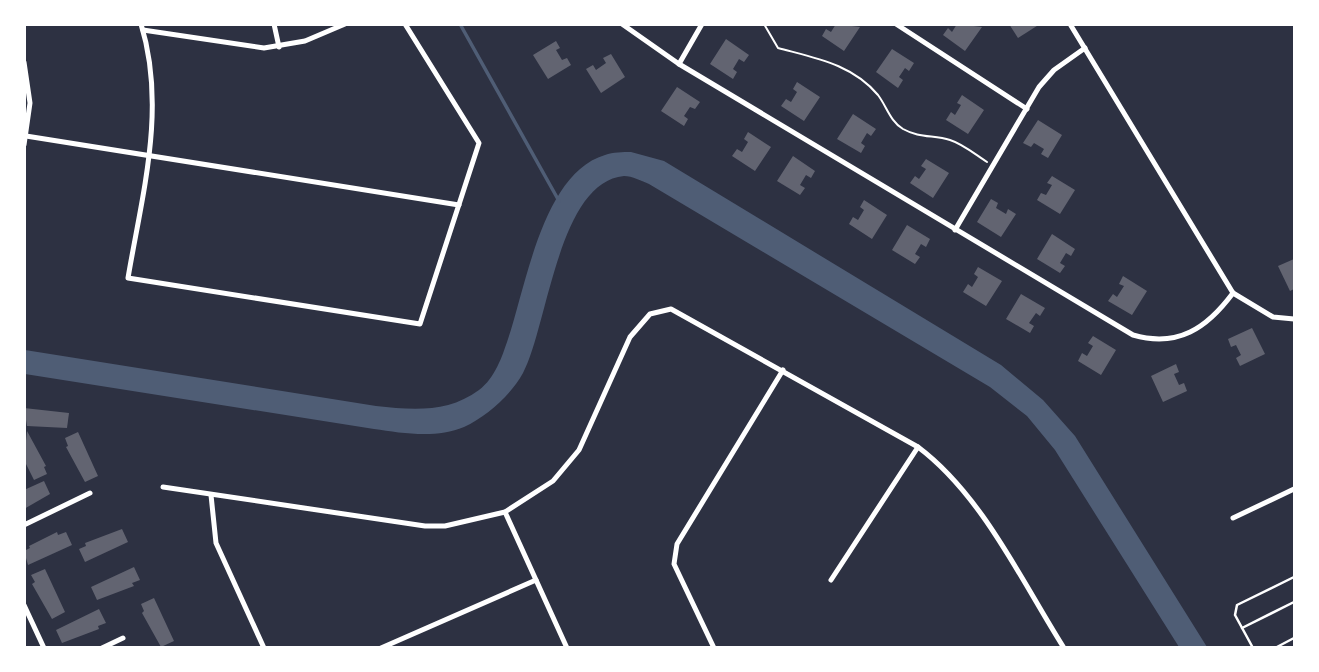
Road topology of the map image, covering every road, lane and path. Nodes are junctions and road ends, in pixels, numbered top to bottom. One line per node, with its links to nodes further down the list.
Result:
1 (274, 24): 10 (street)
2 (345, 24): 10 (street)
3 (405, 24): 19 (street)
4 (622, 24): 13 (street)
5 (702, 24): 13 (street)
6 (764, 24): 18 (path)
7 (897, 24): 14 (street)
8 (1070, 24): 11 (street)
9 (142, 27): 10 (street); 17 (street)
10 (279, 47)
11 (1085, 48): 14 (street); 21 (street)
12 (24, 62): 15 (street)
13 (679, 64): 20 (street)
14 (1027, 109): 18 (street)
15 (26, 136): 16 (street); 17 (street)
16 (24, 145)
17 (149, 156): 19 (street); 19 (street)
18 (991, 166): 20 (street)
19 (459, 205)
20 (955, 230): 21 (street)
21 (1233, 293): 22 (street)
22 (1294, 319)
23 (783, 370): 24 (street); 29 (street); 45 (street)
24 (918, 447): 34 (street); 46 (street)
25 (163, 487): 28 (street)
26 (1294, 489): 30 (street)
27 (90, 494): 31 (street)
28 (211, 495): 29 (street); 42 (street)
29 (505, 512): 33 (street)
30 (1233, 517)
31 (24, 525)
32 (1294, 577): 37 (lane)
33 (536, 580): 43 (street); 44 (street)
34 (831, 580)
35 (1294, 602): 37 (lane)
36 (24, 605): 40 (street)
37 (1242, 628): 47 (lane)
38 (123, 638): 41 (street)
39 (1294, 638): 48 (lane)
40 (44, 648)
41 (102, 648)
42 (264, 648)
43 (381, 648)
44 (567, 648)
45 (713, 648)
46 (1064, 648)
47 (1254, 648)
48 (1275, 648)

